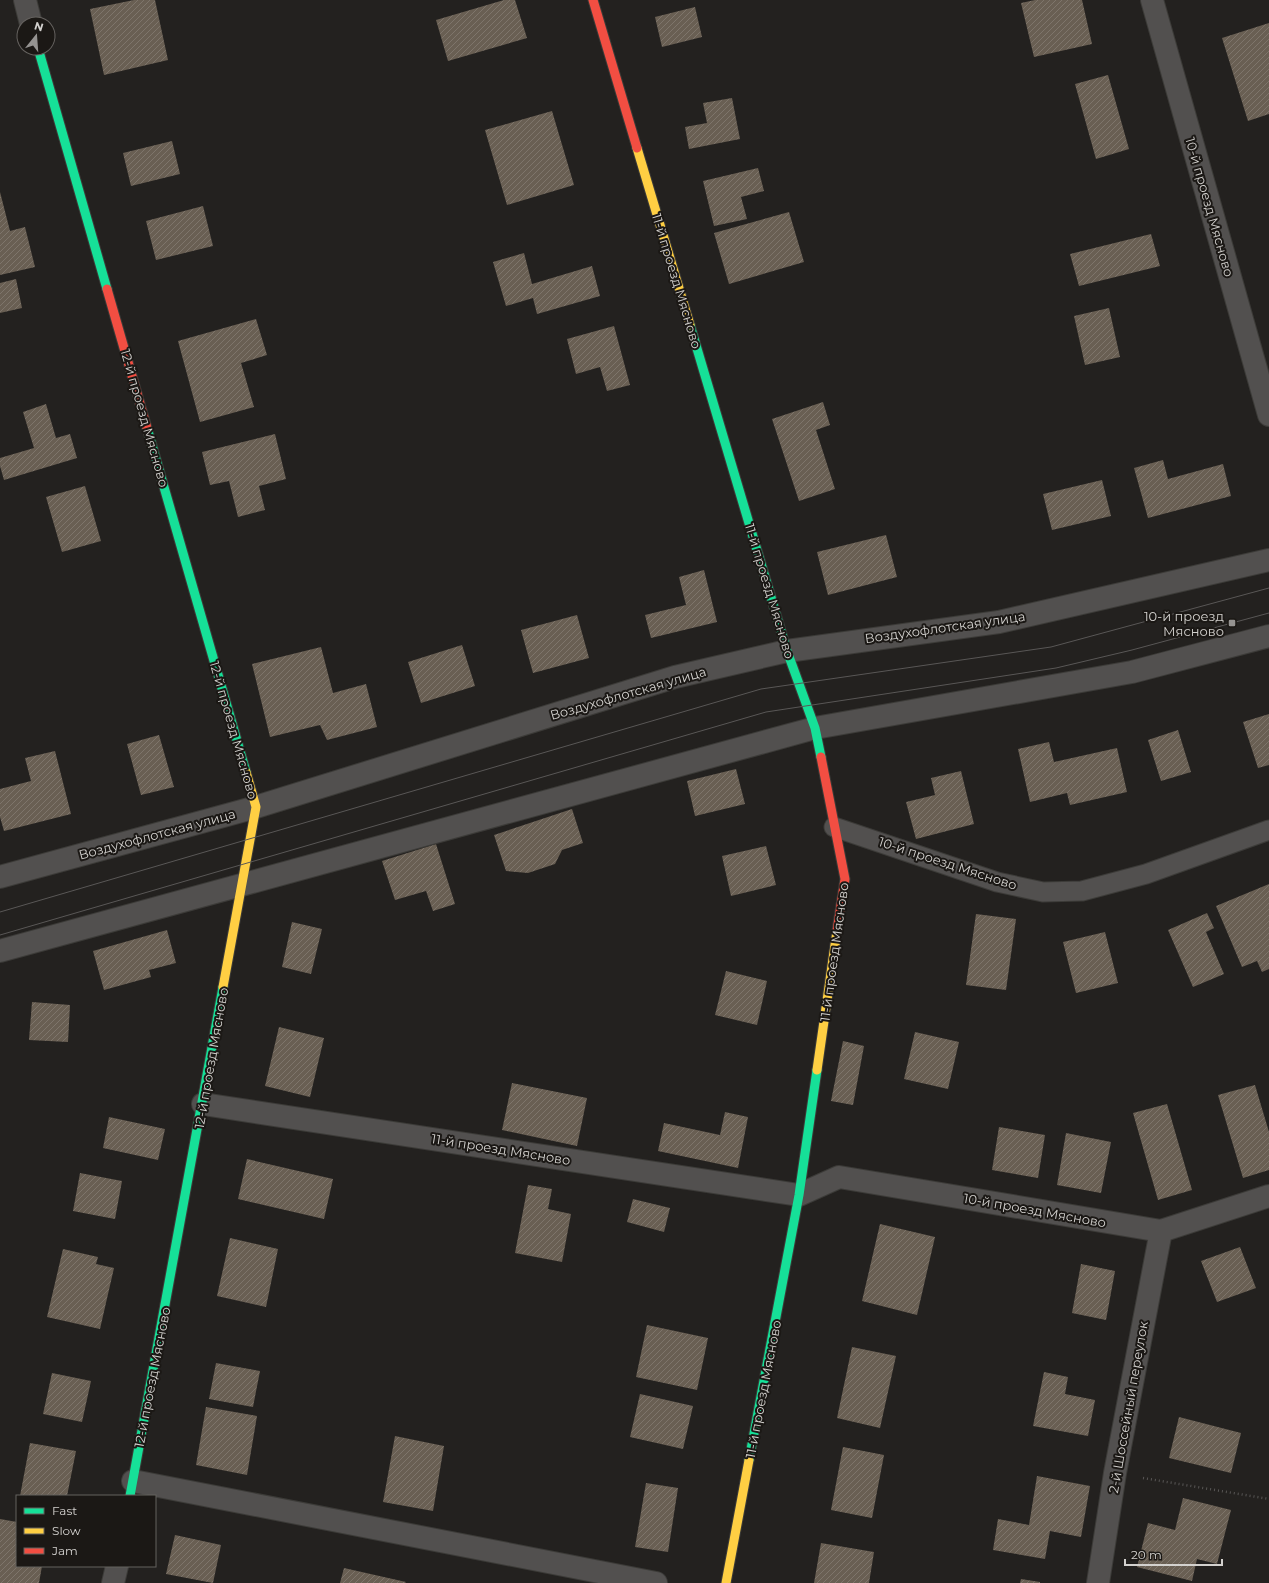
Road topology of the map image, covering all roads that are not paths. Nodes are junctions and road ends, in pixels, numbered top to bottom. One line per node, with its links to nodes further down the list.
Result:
1 (24, 0): 4 (street)
2 (593, 0): 9 (street, 11-й проезд Мясново)
3 (1152, 0): 6 (street, 10-й проезд Мясново)
4 (29, 16)
5 (40, 56): 11 (street, 12-й проезд Мясново)
6 (1269, 415)
7 (1269, 560): 9 (street, Воздухофлотская улица)
8 (1269, 636): 10 (street)
9 (787, 651): 10 (street, 11-й проезд Мясново); 11 (street, Воздухофлотская улица)
10 (815, 728): 12 (street, 11-й проезд Мясново); 15 (street)
11 (256, 808): 14 (street, Воздухофлотская улица); 15 (street, 12-й проезд Мясново)
12 (834, 827): 13 (lane, 10-й проезд Мясново); 18 (street, 11-й проезд Мясново)
13 (1269, 830)
14 (0, 877)
15 (242, 884): 16 (street); 17 (street, 12-й проезд Мясново)
16 (0, 951)
17 (203, 1104): 18 (street, 11-й проезд Мясново); 21 (street, 12-й проезд Мясново)
18 (799, 1195): 20 (street, 10-й проезд Мясново); 25 (street, 11-й проезд Мясново)
19 (1269, 1196): 20 (street, 10-й проезд Мясново)
20 (1161, 1231): 26 (street, 2-й Шоссейный переулок)
21 (131, 1488): 24 (street)
22 (117, 1567): 23 (street)
23 (113, 1583)
24 (656, 1583)
25 (726, 1583)
26 (1098, 1583)

